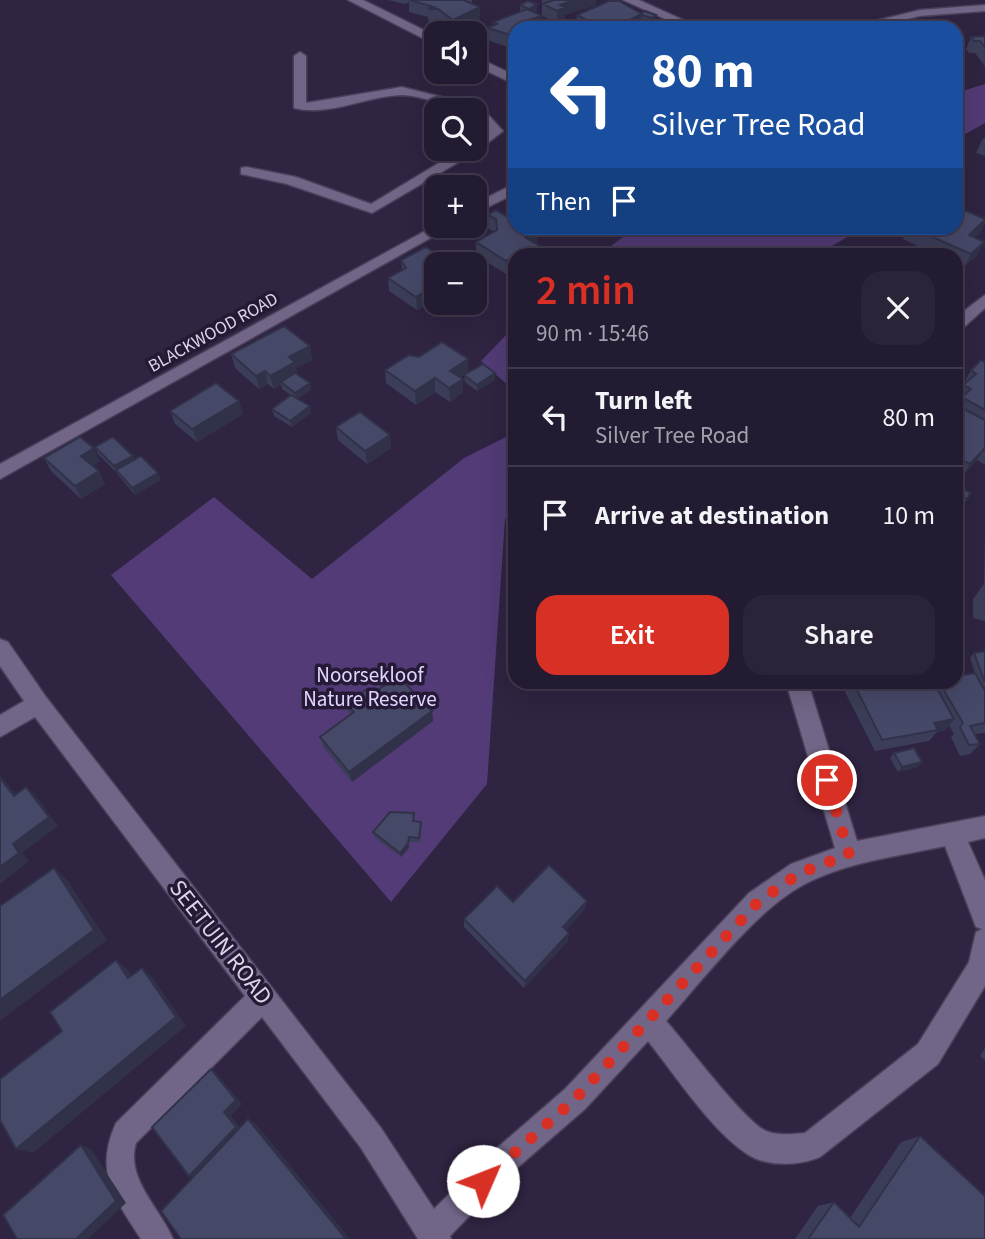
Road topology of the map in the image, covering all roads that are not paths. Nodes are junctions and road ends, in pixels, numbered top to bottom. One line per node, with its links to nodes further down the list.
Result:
1 (354, 0): 6 (street)
2 (629, 0): 4 (street)
3 (985, 8): 5 (street)
4 (678, 21)
5 (884, 21)
6 (424, 35)
7 (300, 56): 10 (street)
8 (487, 66): 9 (street)
9 (508, 77)
10 (496, 131): 11 (street); 12 (street)
11 (508, 133)
12 (487, 137)
13 (449, 161): 14 (street)
14 (246, 171)
15 (508, 191): 16 (street)
16 (487, 203)
17 (424, 238): 20 (street, BLACKWOOD ROAD)
18 (985, 300): 19 (street)
19 (963, 319)
20 (0, 472)
21 (0, 648): 23 (street, SEETUIN ROAD)
22 (799, 689): 27 (street)
23 (38, 704): 24 (street); 30 (street, SEETUIN ROAD)
24 (0, 727)
25 (985, 827): 26 (street)
26 (951, 834): 27 (street); 28 (street)
27 (849, 854): 31 (street)
28 (985, 918)
29 (985, 941): 31 (street)
30 (263, 997): 32 (street, SEETUIN ROAD); 33 (street)
31 (648, 1020): 32 (street)
32 (434, 1236)
33 (159, 1239)

